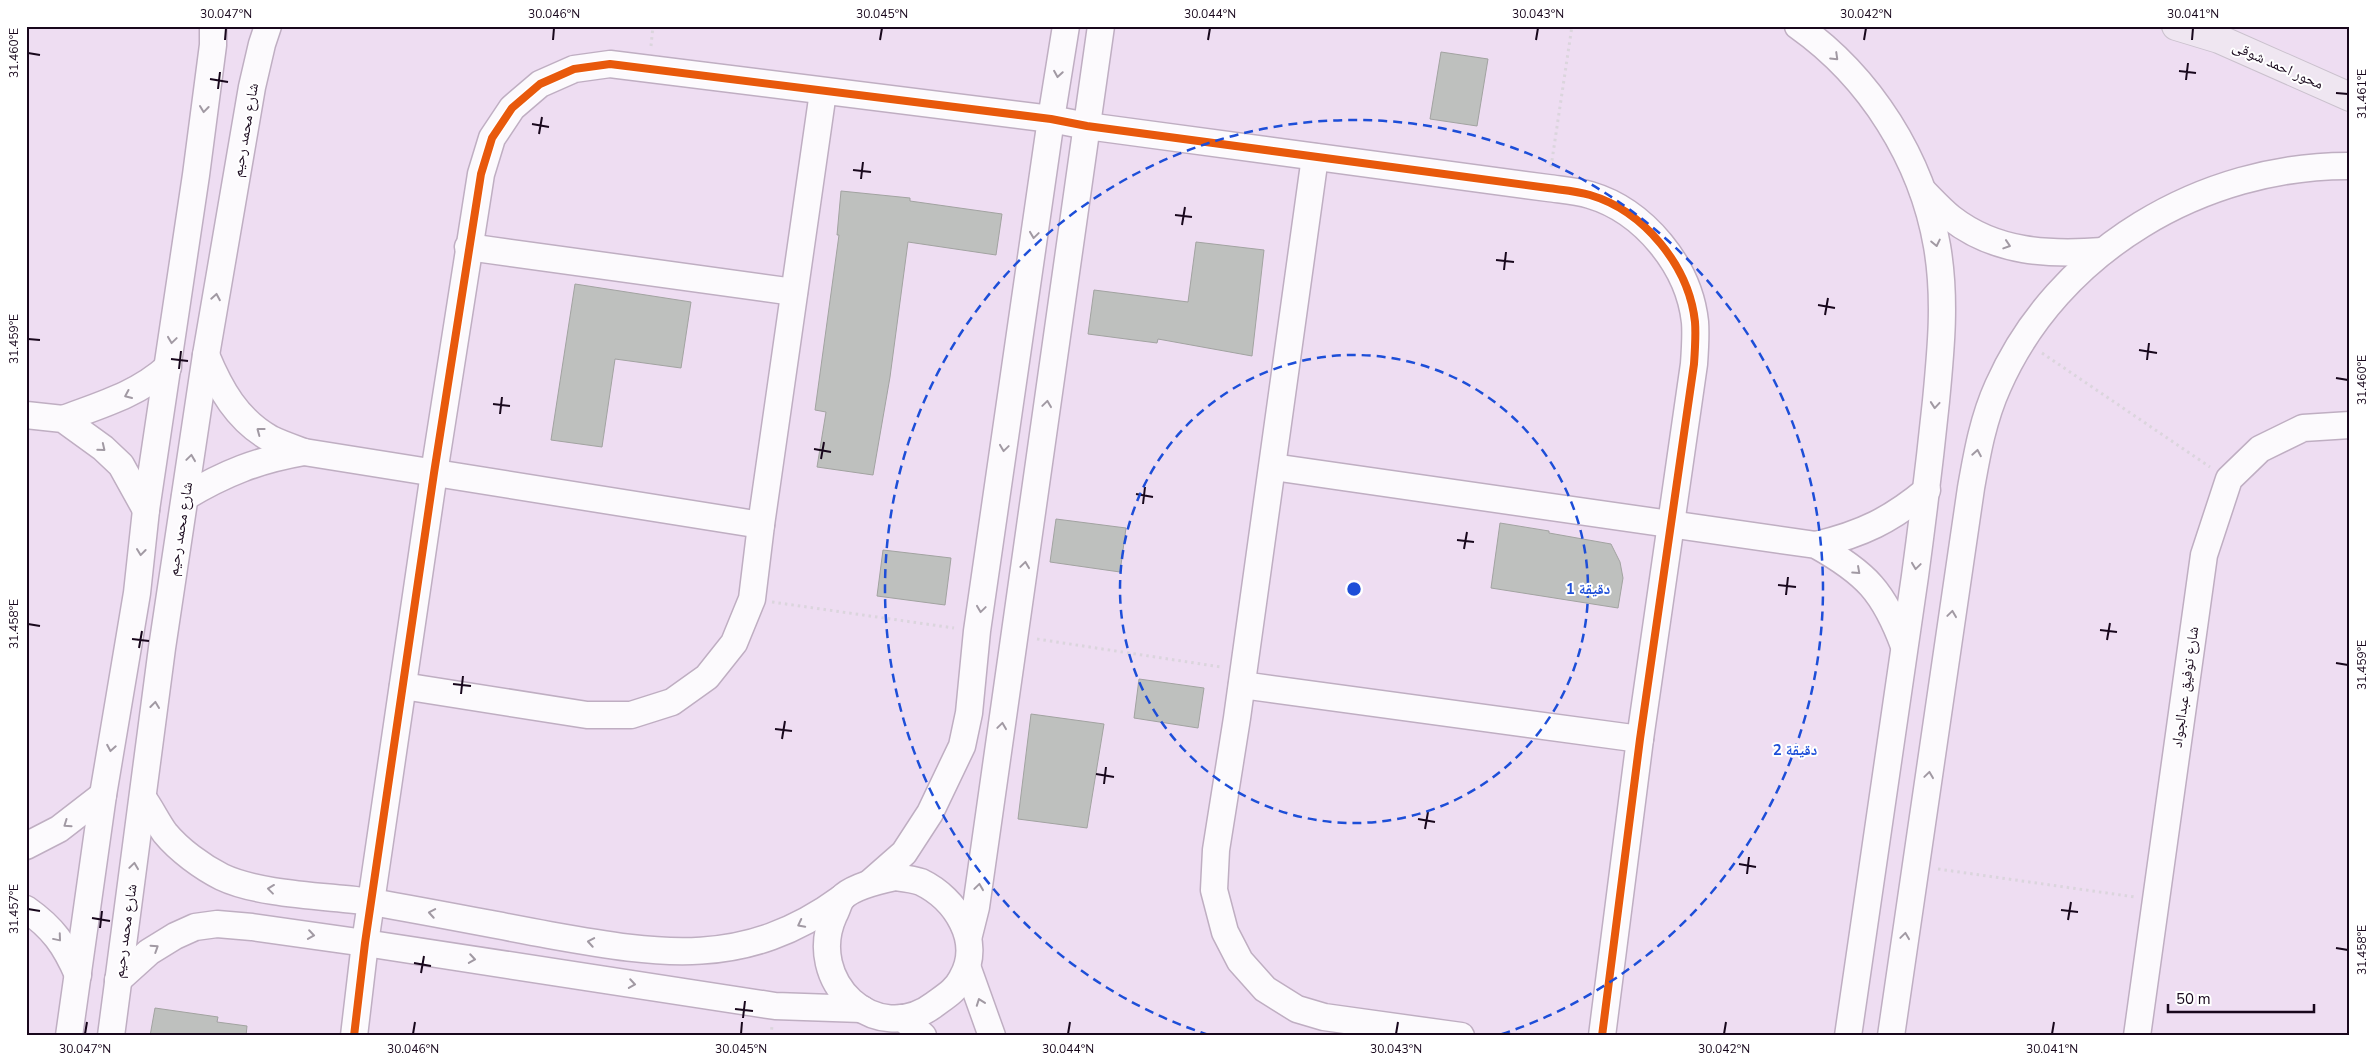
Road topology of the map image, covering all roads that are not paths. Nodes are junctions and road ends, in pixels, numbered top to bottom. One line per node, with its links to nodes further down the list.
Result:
1 (213, 26): 18 (street, one-way to 18)
2 (268, 26): 17 (street, شارع محمد رحيم, one-way to 2)
3 (1066, 26): 9 (street, one-way to 9)
4 (1101, 26): 10 (street)
5 (1798, 26): 13 (street, one-way to 13)
6 (2176, 26): 8 (main road, محور احمد شوقى)
7 (823, 92): 9 (street); 14 (street); 16 (street)
8 (2350, 98)
9 (1051, 119): 10 (street); 40 (street, one-way to 40)
10 (1087, 126): 11 (street); 44 (street, one-way to 10)
11 (1315, 156): 23 (street); 28 (street)
12 (2350, 166): 15 (street)
13 (1923, 191): 15 (street, one-way to 15); 25 (street, one-way to 25)
14 (468, 248): 16 (street); 24 (street)
15 (2103, 251): 48 (street, one-way to 15)
16 (794, 292): 29 (street)
17 (206, 355): 22 (street, one-way to 17); 26 (street, شارع محمد رحيم, one-way to 17)
18 (168, 368): 20 (street, one-way to 20); 27 (street)
19 (26, 415): 20 (street)
20 (62, 420): 27 (street, one-way to 27)
21 (2350, 425): 62 (street, شارع توفيق عبدالجواد)
22 (304, 452): 24 (street); 26 (street)
23 (1274, 467): 28 (street); 34 (street)
24 (434, 473): 29 (street); 35 (street)
25 (1927, 490): 30 (street); 32 (street, one-way to 32)
26 (185, 498): 33 (street, شارع محمد رحيم)
27 (146, 510): 31 (street, one-way to 31)
28 (1672, 524): 30 (street); 36 (street)
29 (761, 525): 35 (street)
30 (1816, 545): 32 (street, one-way to 32)
31 (128, 645): 33 (street); 37 (street, one-way to 37)
32 (1905, 647): 46 (street)
33 (162, 648): 38 (street, شارع محمد رحيم, one-way to 33)
34 (1243, 677): 36 (street); 58 (street)
35 (403, 686): 42 (street)
36 (1640, 739): 59 (street)
37 (103, 795): 39 (street, one-way to 39); 49 (street)
38 (144, 798): 42 (street, one-way to 38); 50 (street, شارع محمد رحيم, one-way to 38)
39 (26, 846)
40 (871, 882): 41 (street); 44 (street)
41 (842, 898): 42 (street, one-way to 42); 51 (street)
42 (371, 902): 45 (street)
43 (26, 910): 49 (street, one-way to 49)
44 (969, 935): 47 (street)
45 (365, 943): 50 (street, one-way to 45); 51 (street, one-way to 51); 55 (street)
46 (1858, 966): 48 (street); 60 (street)
47 (968, 968): 52 (street); 57 (street, one-way to 47)
48 (1900, 972): 61 (street)
49 (78, 975): 53 (street)
50 (118, 980): 54 (street, شارع محمد رحيم)
51 (862, 1009): 52 (street)
52 (903, 1018): 56 (street)
53 (69, 1036)
54 (111, 1036)
55 (354, 1036)
56 (923, 1036)
57 (992, 1036)
58 (1461, 1036)
59 (1602, 1036)
60 (1848, 1036)
61 (1891, 1036)
62 (2136, 1036)

